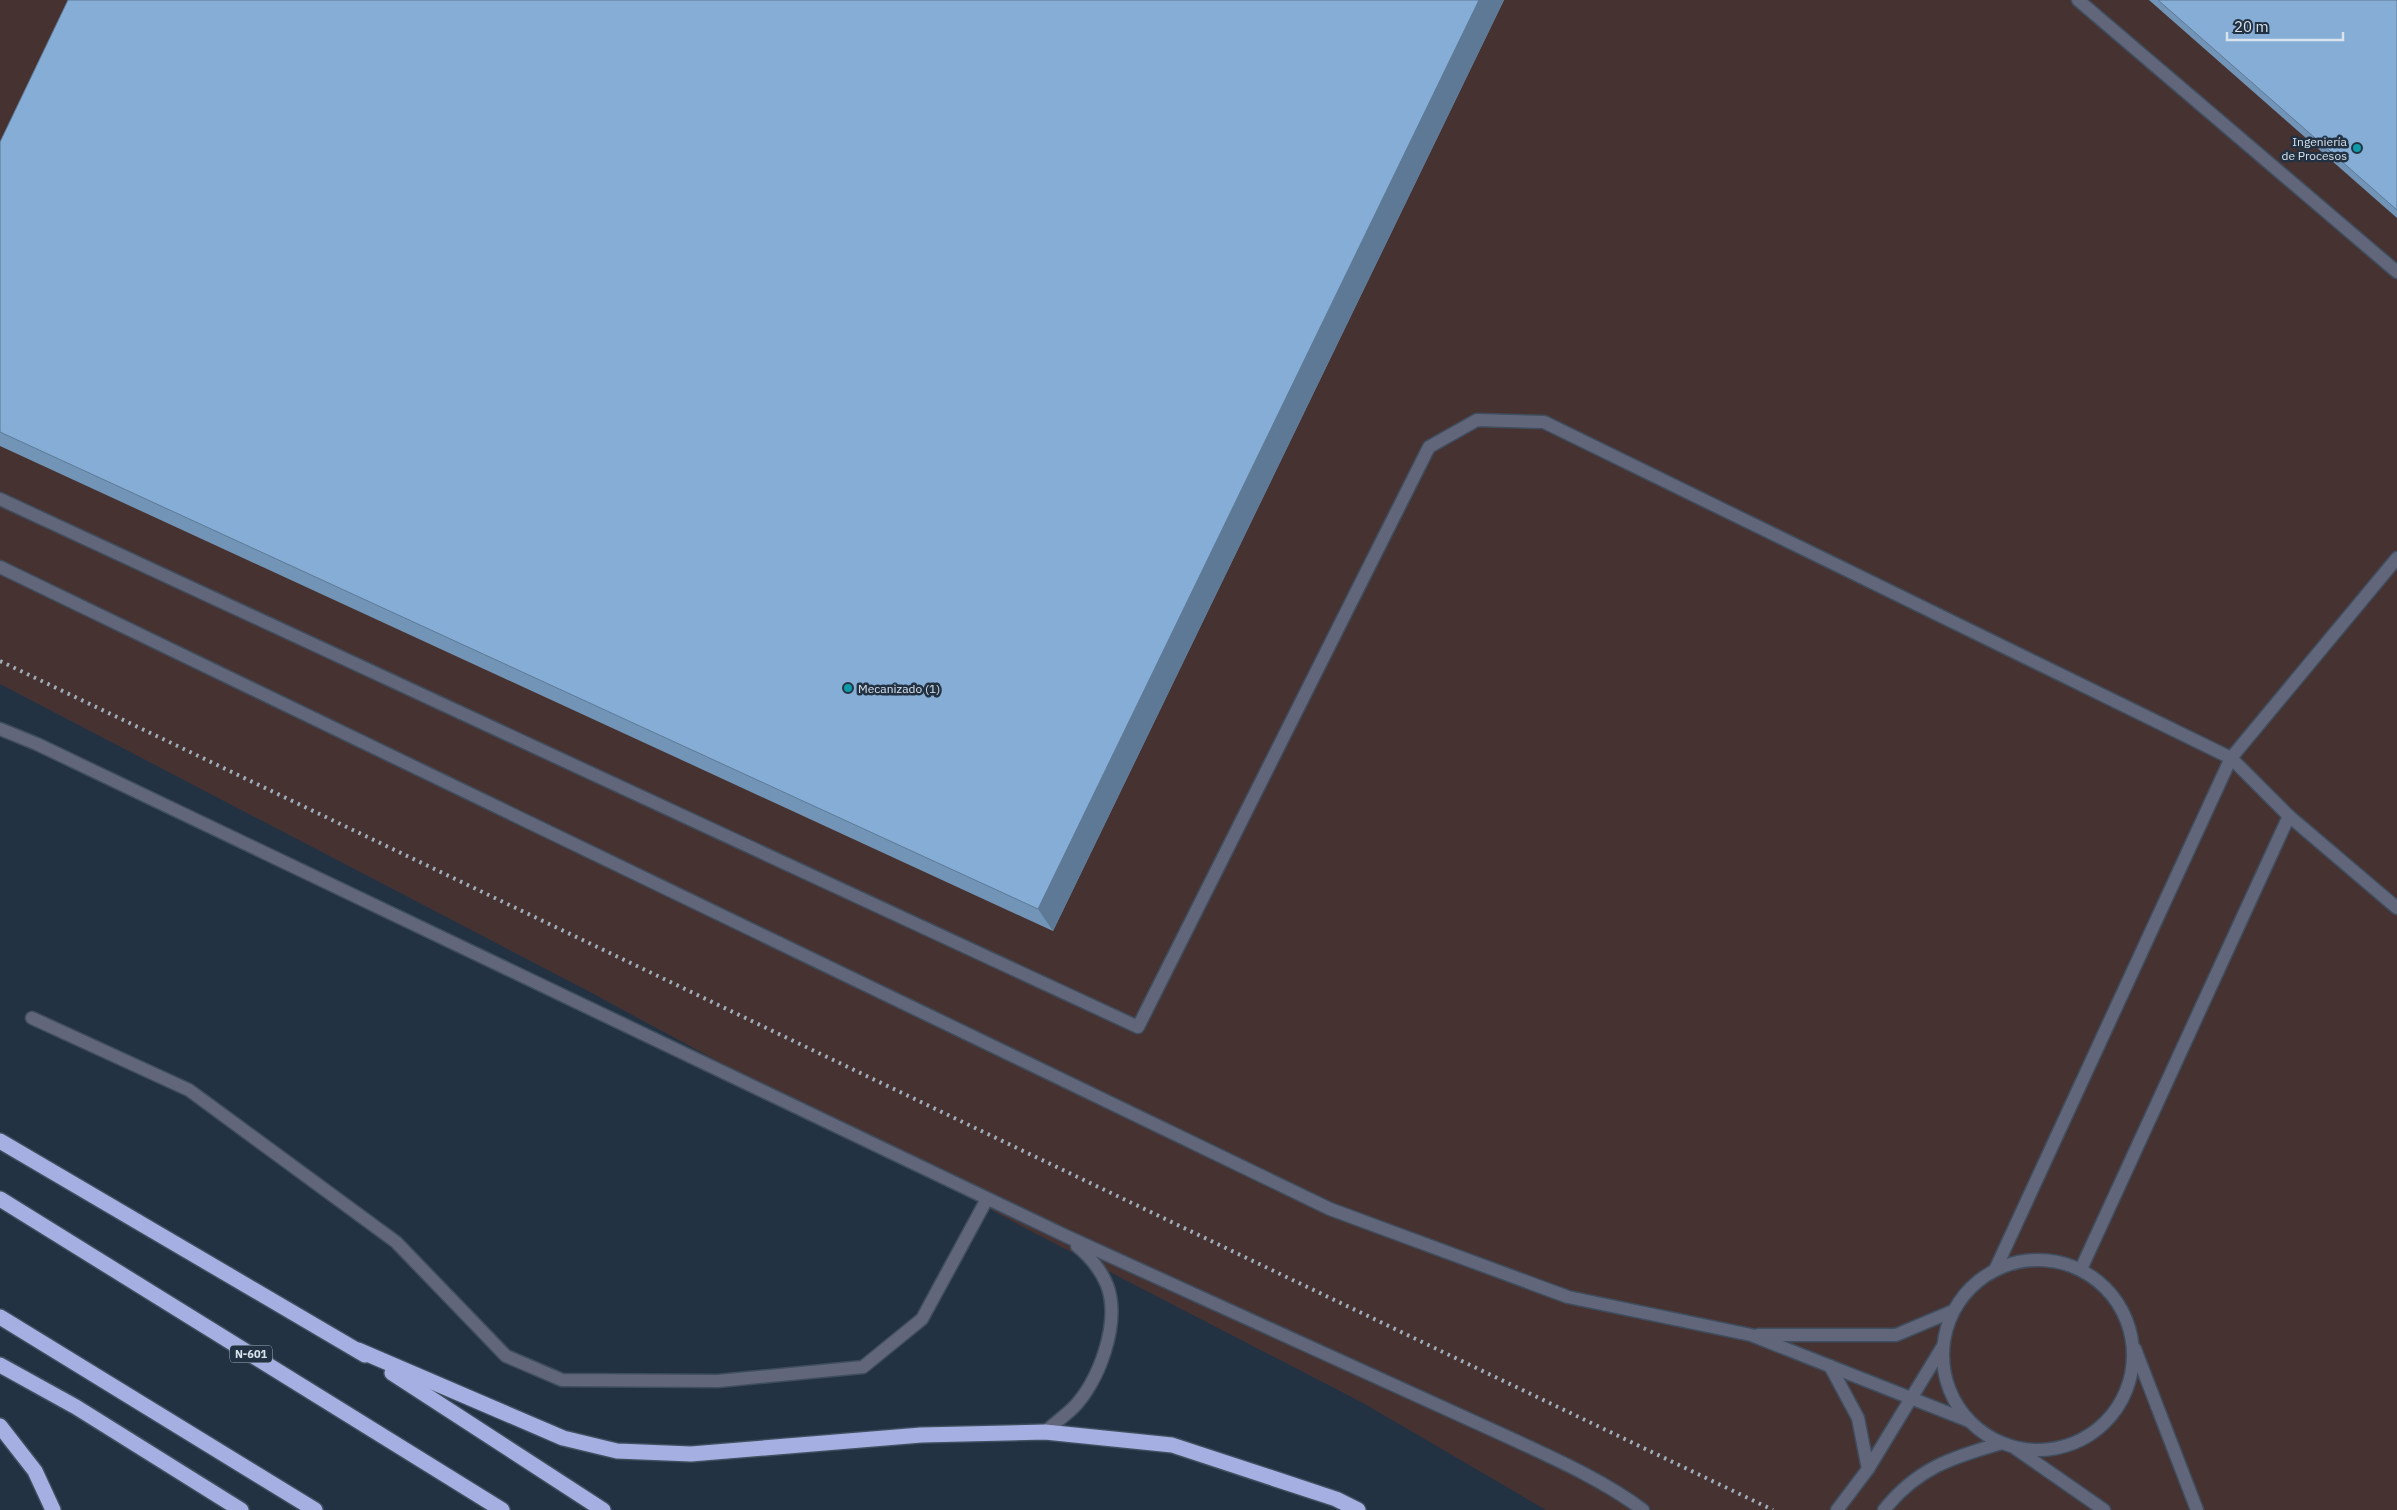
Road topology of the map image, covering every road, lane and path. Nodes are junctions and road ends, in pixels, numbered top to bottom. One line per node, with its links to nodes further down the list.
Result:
1 (2078, 0): 2 (lane)
2 (2397, 272)
3 (0, 499): 7 (lane)
4 (2397, 558): 7 (lane)
5 (0, 567): 19 (lane)
6 (0, 729): 13 (lane)
7 (2231, 758): 8 (lane); 16 (lane)
8 (2289, 816): 9 (lane); 15 (lane)
9 (2397, 908)
10 (32, 1018): 13 (lane)
11 (0, 1141): 22 (highway)
12 (0, 1199): 35 (highway, N-601)
13 (987, 1199): 14 (lane)
14 (1068, 1238): 28 (lane); 38 (lane)
15 (2081, 1269): 16 (lane); 20 (lane)
16 (1995, 1270): 17 (lane)
17 (1953, 1311): 19 (lane); 21 (lane)
18 (0, 1317): 34 (highway)
19 (1751, 1334): 24 (lane)
20 (2132, 1340): 30 (lane); 42 (lane)
21 (1943, 1346): 25 (lane); 26 (lane)
22 (358, 1350): 28 (highway); 36 (highway)
23 (0, 1365): 33 (highway)
24 (1830, 1366): 25 (lane); 31 (lane)
25 (1911, 1400): 26 (lane); 31 (lane)
26 (1969, 1421): 29 (lane)
27 (0, 1426): 32 (highway)
28 (1045, 1432): 37 (highway)
29 (2002, 1443): 30 (lane); 40 (lane)
30 (2015, 1448): 41 (lane)
31 (1868, 1469): 39 (lane)
32 (53, 1510)
33 (241, 1510)
34 (315, 1510)
35 (502, 1510)
36 (603, 1510)
37 (1358, 1510)
38 (1643, 1510)
39 (1837, 1510)
40 (1884, 1510)
41 (2104, 1510)
42 (2197, 1510)

